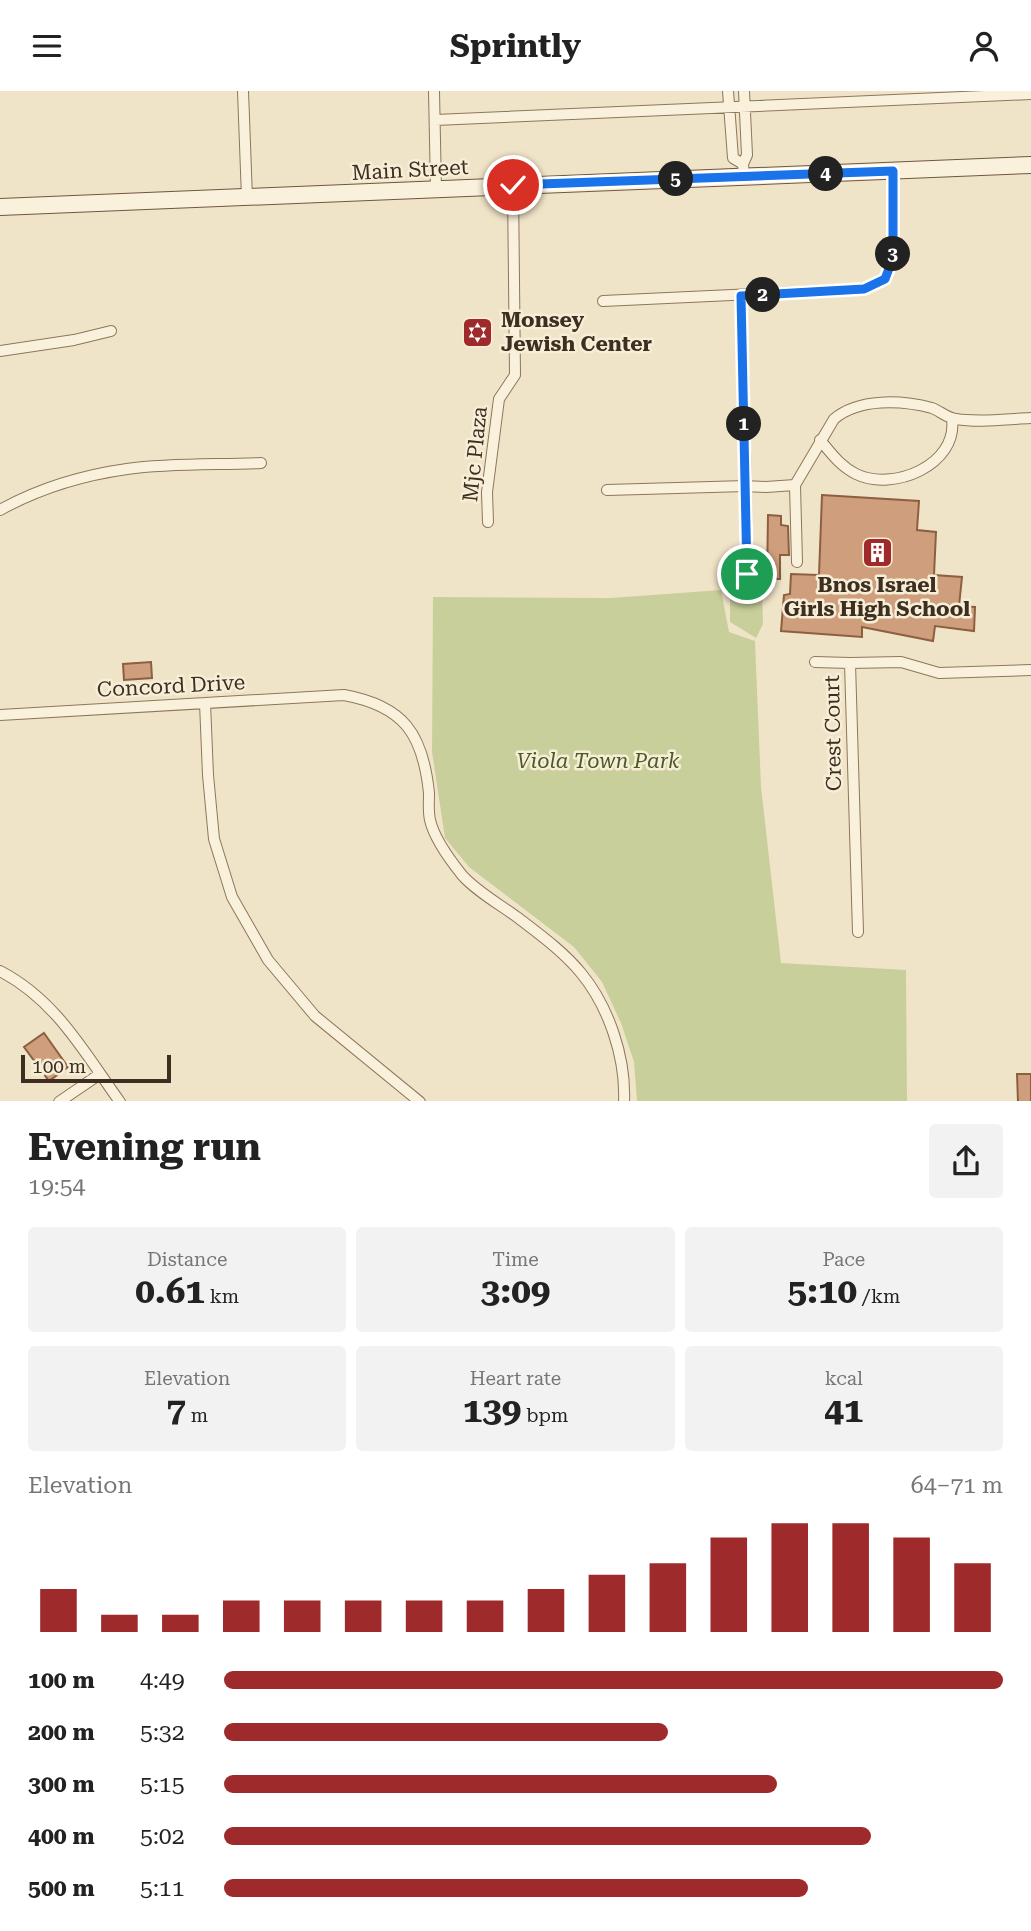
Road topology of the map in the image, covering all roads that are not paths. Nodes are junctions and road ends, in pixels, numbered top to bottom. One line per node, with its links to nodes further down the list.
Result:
1 (243, 91): 16 (street)
2 (434, 91): 10 (street)
3 (728, 91): 9 (street)
4 (744, 91): 8 (street)
5 (933, 94): 6 (street); 7 (street)
6 (1031, 94)
7 (810, 97): 8 (street)
8 (744, 107): 9 (street); 12 (street)
9 (729, 108): 10 (street); 12 (street)
10 (435, 120): 15 (street)
11 (1031, 165): 13 (main road, Main Street)
12 (743, 170): 13 (main road, Main Street); 14 (main road, Main Street)
13 (893, 171): 18 (street)
14 (513, 185): 15 (main road, Main Street); 30 (street, Mjc Plaza)
15 (436, 190): 16 (main road, Main Street)
16 (247, 198): 17 (main road, Main Street)
17 (0, 207)
18 (741, 296): 19 (street); 27 (street)
19 (603, 301)
20 (111, 331): 21 (street)
21 (0, 351)
22 (1031, 418): 23 (street)
23 (951, 419): 24 (street); 24 (street)
24 (820, 440): 26 (street)
25 (261, 463): 29 (street)
26 (795, 485): 27 (street); 31 (street)
27 (746, 486): 28 (street); 32 (street)
28 (607, 490)
29 (0, 510)
30 (488, 521)
31 (797, 562)
32 (747, 574)
33 (815, 662): 34 (street)
34 (850, 663): 35 (street, Crest Court); 38 (street, Crest Court)
35 (1031, 670)
36 (205, 703): 37 (street, Concord Drive); 43 (street); 44 (street, Concord Drive)
37 (0, 716)
38 (858, 932)
39 (0, 971): 40 (street)
40 (100, 1074): 41 (street); 42 (street)
41 (59, 1101)
42 (120, 1101)
43 (419, 1101)
44 (624, 1101)

